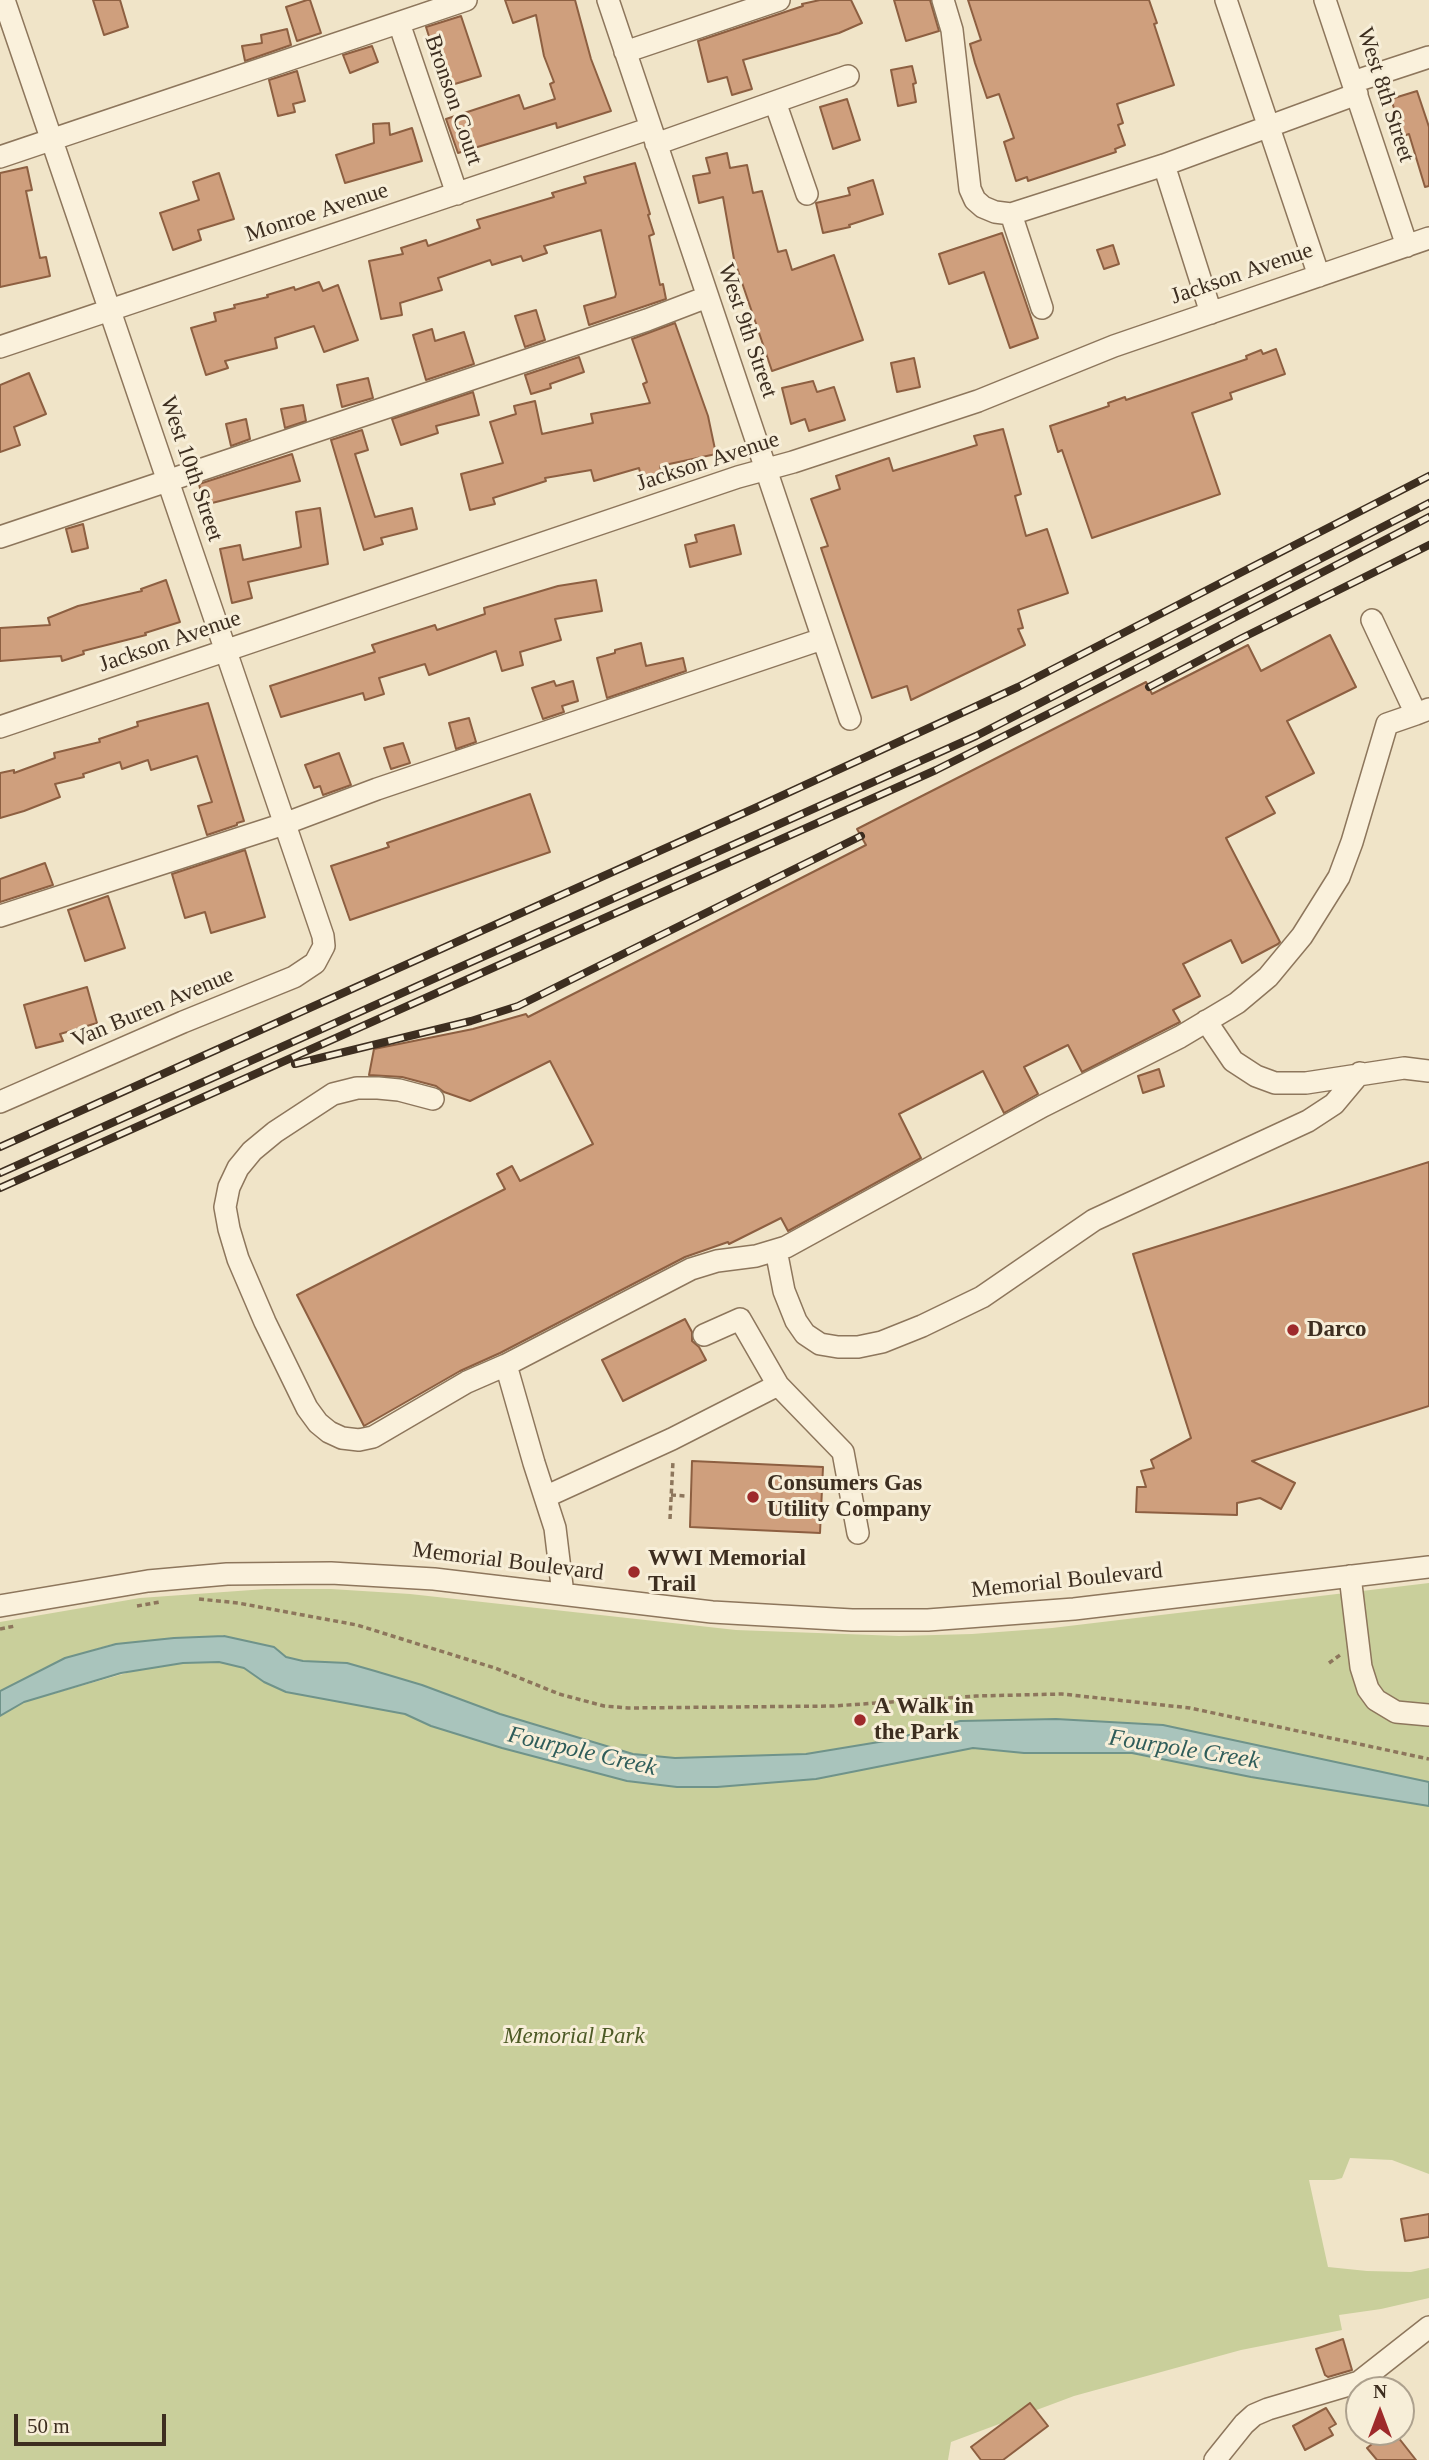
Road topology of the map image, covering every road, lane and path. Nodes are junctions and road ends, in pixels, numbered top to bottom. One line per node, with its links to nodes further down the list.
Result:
1 (4, 0): 17 (street, West 10th Street)
2 (466, 0): 9 (street)
3 (608, 0): 10 (street, West 9th Street)
4 (779, 0): 8 (street)
5 (943, 0): 22 (street)
6 (1226, 0): 15 (street)
7 (1325, 0): 13 (street, West 8th Street)
8 (740, 7): 10 (street)
9 (399, 23): 17 (street); 20 (street, Bronson Court)
10 (625, 52): 16 (street, West 9th Street)
11 (1429, 57): 13 (street)
12 (848, 76): 14 (street, Monroe Avenue)
13 (1355, 88): 15 (street); 24 (street, West 8th Street)
14 (775, 102): 16 (street, Monroe Avenue); 21 (street)
15 (1268, 126): 19 (street); 25 (street)
16 (654, 136): 20 (street, Monroe Avenue); 26 (street, West 9th Street)
17 (52, 139): 18 (street); 28 (street, West 10th Street)
18 (0, 157)
19 (1164, 165): 22 (street); 29 (street)
20 (457, 194): 28 (street, Monroe Avenue)
21 (807, 194)
22 (1011, 215): 27 (street)
23 (1429, 238): 24 (street, Jackson Avenue)
24 (1407, 246): 25 (street, Jackson Avenue)
25 (1319, 276): 29 (street, Jackson Avenue)
26 (707, 297): 31 (street, West 9th Street); 32 (street)
27 (1042, 308)
28 (108, 310): 30 (street, Monroe Avenue); 32 (street, West 10th Street)
29 (1211, 313): 31 (street, Jackson Avenue)
30 (0, 347)
31 (766, 470): 35 (street, West 9th Street); 36 (street, Jackson Avenue)
32 (167, 480): 33 (street); 36 (street, West 10th Street)
33 (0, 537)
34 (1371, 620): 37 (street)
35 (822, 639): 38 (street, West 9th Street); 40 (street)
36 (225, 651): 39 (street, Jackson Avenue); 40 (street, West 10th Street)
37 (1423, 711): 43 (street)
38 (850, 719)
39 (0, 727)
40 (284, 824): 41 (street); 42 (street, West 10th Street)
41 (0, 916)
42 (321, 954): 47 (street, Van Buren Avenue)
43 (1206, 1021): 45 (street); 48 (street)
44 (1429, 1071): 45 (street)
45 (1360, 1073): 48 (street)
46 (433, 1099): 50 (street)
47 (0, 1102)
48 (776, 1250): 50 (street)
49 (704, 1335): 51 (street)
50 (506, 1365): 55 (street)
51 (778, 1385): 55 (street); 57 (street)
52 (673, 1460): 53 (path)
53 (671, 1495): 54 (path); 56 (path)
54 (685, 1496)
55 (545, 1497): 60 (street)
56 (670, 1519)
57 (858, 1533)
58 (1429, 1567): 59 (street, Memorial Boulevard)
59 (1350, 1576): 60 (street, Memorial Boulevard); 67 (street)
60 (563, 1594): 63 (street, Memorial Boulevard)
61 (198, 1599): 68 (path)
62 (173, 1601): 64 (path)
63 (0, 1606)
64 (135, 1606)
65 (25, 1624): 66 (path)
66 (0, 1629)
67 (1429, 1715)
68 (1429, 1759)
69 (1429, 2327): 70 (street)
70 (1215, 2460)

